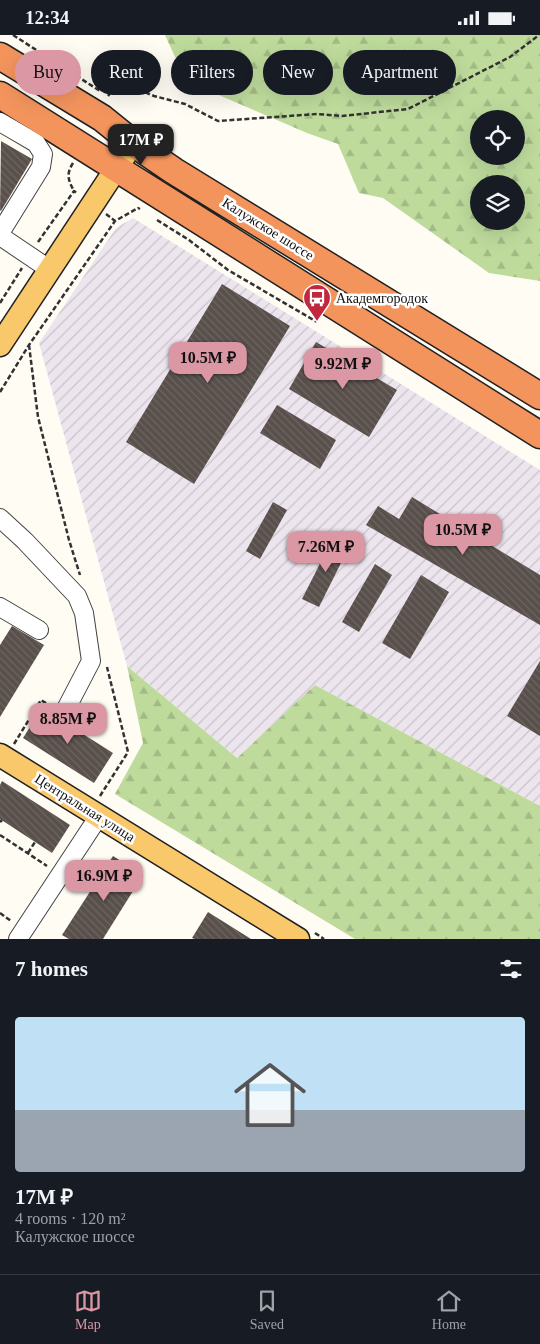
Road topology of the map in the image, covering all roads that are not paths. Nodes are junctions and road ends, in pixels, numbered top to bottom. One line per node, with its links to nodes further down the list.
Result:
1 (0, 56): 4 (highway, Калужское шоссе)
2 (0, 95): 6 (highway)
3 (0, 122): 5 (street)
4 (134, 143): 6 (main road); 11 (highway, Калужское шоссе)
5 (40, 150): 7 (street); 8 (street)
6 (116, 169): 9 (main road); 12 (highway)
7 (0, 217)
8 (0, 234): 9 (street)
9 (49, 269): 10 (main road)
10 (0, 345)
11 (540, 396)
12 (540, 435)
13 (0, 518): 16 (street)
14 (0, 607): 15 (street)
15 (39, 630)
16 (66, 709)
17 (6, 751): 18 (main road, Центральная улица)
18 (99, 816): 19 (street); 20 (main road, Центральная улица)
19 (16, 931)
20 (298, 939)

